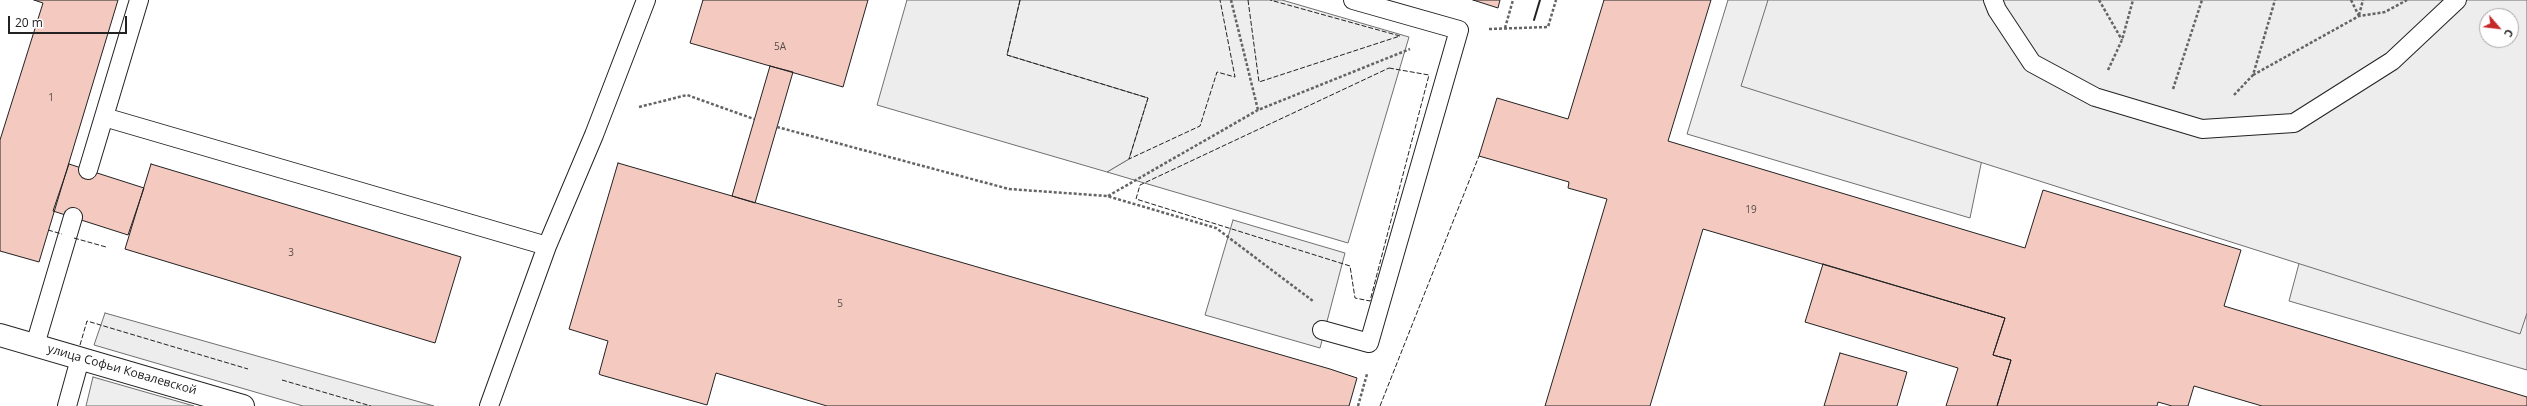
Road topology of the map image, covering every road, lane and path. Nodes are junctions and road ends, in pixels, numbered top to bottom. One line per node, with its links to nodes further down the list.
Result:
1 (139, 0): 25 (lane)
2 (646, 0): 24 (lane)
3 (1232, 0): 23 (path)
4 (1353, 0): 18 (lane)
5 (1513, 0): 17 (path)
6 (1556, 0): 17 (path)
7 (1993, 0): 22 (lane)
8 (2099, 0): 19 (path)
9 (2133, 0): 19 (path)
10 (2202, 0): 26 (path)
11 (2275, 0): 21 (path)
12 (2351, 0): 16 (path)
13 (2363, 0): 16 (path)
14 (2407, 0): 16 (path)
15 (2456, 0): 29 (lane)
16 (2359, 16): 21 (path)
17 (1504, 28): 18 (path)
18 (1459, 30): 35 (lane)
19 (2122, 40): 22 (path)
20 (1411, 49): 23 (path)
21 (2252, 75): 29 (path)
22 (2095, 98): 26 (lane)
23 (1258, 110): 31 (path)
24 (600, 116): 27 (path); 33 (lane)
25 (104, 117): 30 (lane); 33 (lane)
26 (2164, 118): 29 (lane)
27 (754, 119)
28 (777, 126): 31 (path)
29 (2202, 129)
30 (88, 170)
31 (1107, 196): 34 (path)
32 (73, 217): 37 (lane)
33 (547, 246): 41 (lane)
34 (1318, 305)
35 (1322, 330)
36 (0, 335): 37 (street, улица Софьи Ковалевской)
37 (35, 345): 38 (street, улица Софьи Ковалевской)
38 (80, 359): 39 (lane); 40 (street, улица Софьи Ковалевской)
39 (67, 406)
40 (244, 406)
41 (489, 406)

